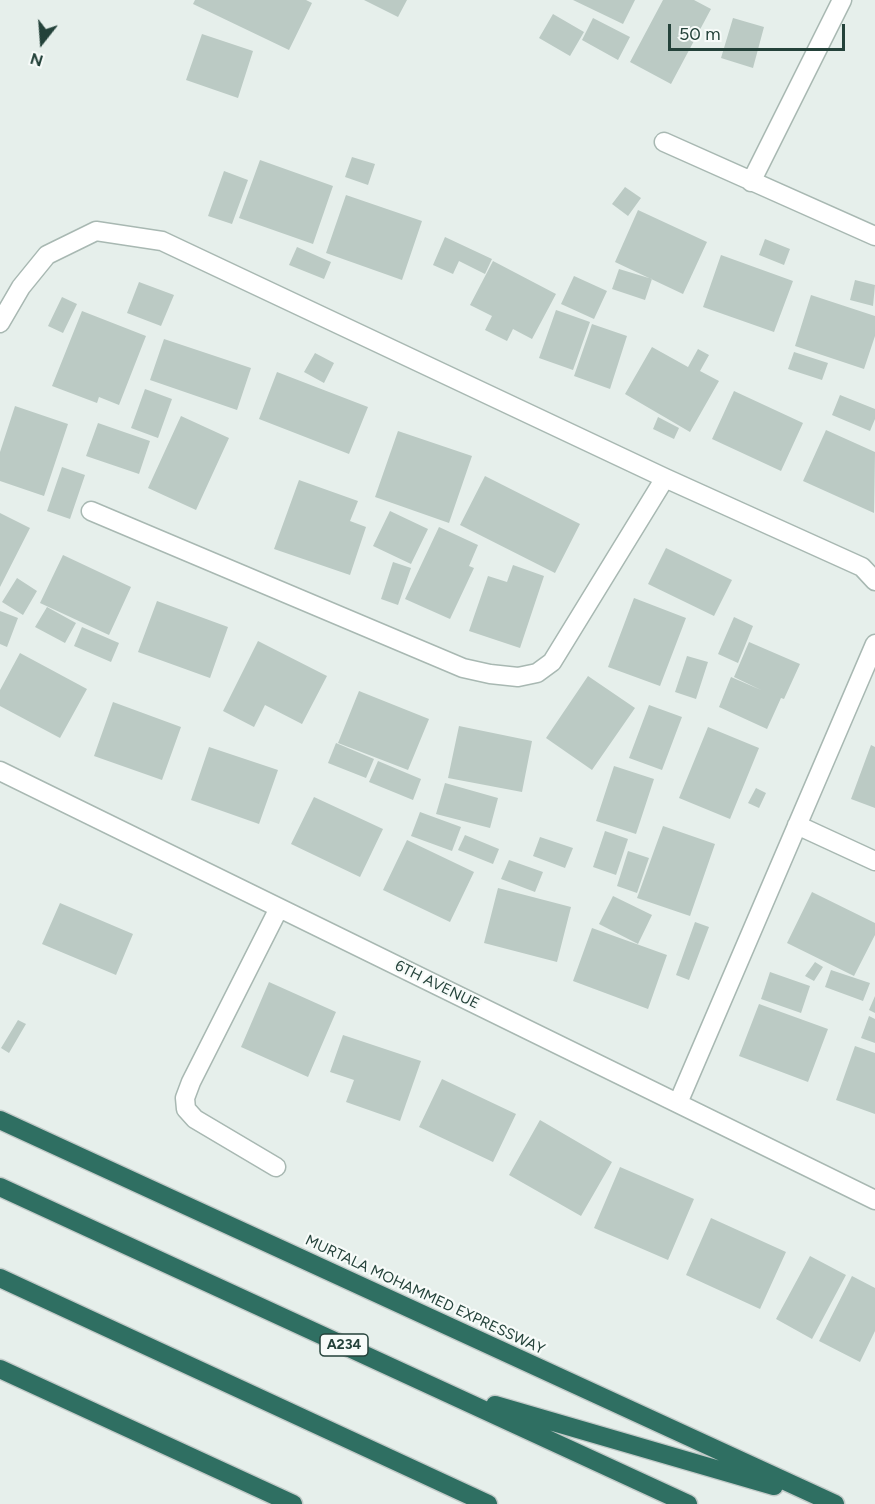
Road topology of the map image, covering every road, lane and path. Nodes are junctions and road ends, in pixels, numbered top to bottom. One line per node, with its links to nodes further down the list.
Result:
1 (842, 0): 3 (street)
2 (664, 142): 3 (street)
3 (751, 182): 4 (street)
4 (875, 236)
5 (0, 323): 6 (street)
6 (665, 478): 7 (street); 8 (street)
7 (92, 511)
8 (875, 581)
9 (875, 644): 11 (street)
10 (0, 771): 13 (street, 6TH AVENUE)
11 (797, 825): 12 (street); 14 (street)
12 (875, 861)
13 (279, 908): 14 (street, 6TH AVENUE); 16 (street)
14 (678, 1103): 18 (street, 6TH AVENUE)
15 (0, 1120): 27 (highway, MURTALA MOHAMMED EXPRESSWAY)
16 (276, 1167)
17 (0, 1187): 21 (highway, A234)
18 (875, 1200)
19 (0, 1278): 22 (highway)
20 (0, 1369): 23 (highway)
21 (434, 1387): 26 (highway, A234); 27 (highway)
22 (427, 1476): 24 (highway); 25 (highway)
23 (293, 1504)
24 (465, 1504)
25 (488, 1504)
26 (688, 1504)
27 (834, 1504)

